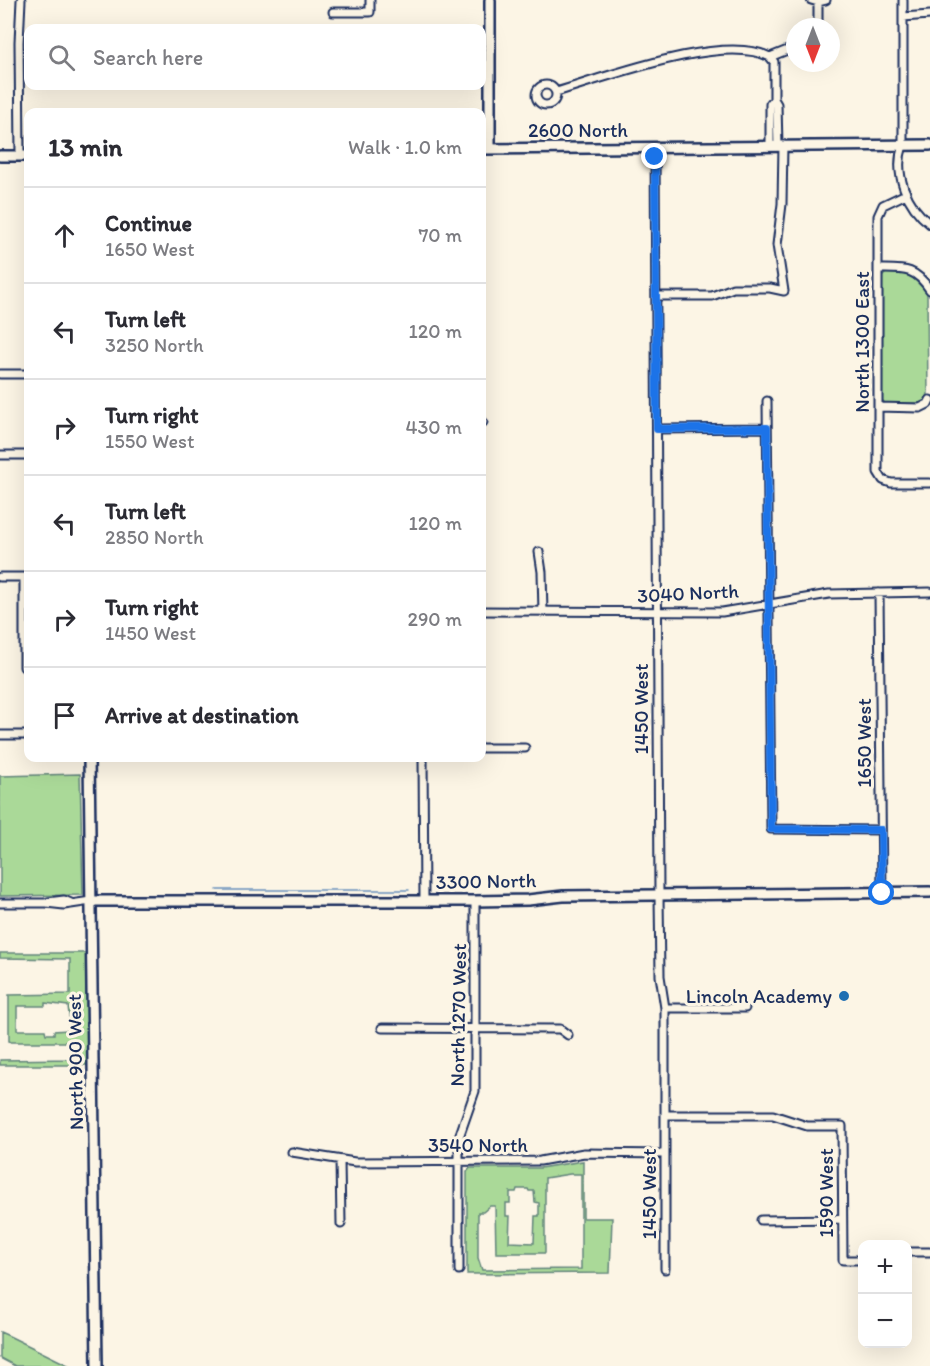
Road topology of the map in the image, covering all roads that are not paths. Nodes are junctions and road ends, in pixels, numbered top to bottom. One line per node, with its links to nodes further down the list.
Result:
1 (21, 0): 19 (street)
2 (370, 0): 6 (street)
3 (490, 0): 17 (street)
4 (903, 0): 8 (street)
5 (818, 1): 9 (street)
6 (333, 12)
7 (930, 15): 8 (street)
8 (903, 17): 13 (street)
9 (818, 18)
10 (786, 51): 11 (street)
11 (771, 57): 12 (street); 15 (street)
12 (556, 92)
13 (903, 145): 14 (street, 2600 North); 15 (street, 2600 North); 20 (street)
14 (930, 145)
15 (777, 146): 16 (street, 2600 North); 24 (street)
16 (655, 148): 17 (street, 2600 North); 24 (street, 1450 West)
17 (486, 149)
18 (0, 156): 19 (street)
19 (24, 156)
20 (906, 194): 21 (street); 22 (street, North 1300 East)
21 (930, 224)
22 (878, 269): 23 (street); 29 (street, North 1300 East)
23 (930, 290)
24 (656, 296): 31 (street, 1450 West)
25 (0, 374): 26 (street)
26 (24, 374)
27 (767, 401): 30 (street)
28 (929, 402): 29 (street)
29 (878, 407): 34 (street, North 1300 East)
30 (767, 428): 31 (street); 40 (street)
31 (657, 429): 43 (street, 1450 West)
32 (0, 455): 33 (street)
33 (24, 455)
34 (930, 483)
35 (539, 552): 42 (street)
36 (0, 577): 37 (street)
37 (24, 577)
38 (930, 592): 39 (street, 3040 North)
39 (879, 593): 40 (street, 3040 North); 50 (street, 1650 West)
40 (768, 603): 43 (street, 3040 North); 50 (street)
41 (486, 611): 42 (street, 3040 North)
42 (543, 612): 43 (street, 3040 North)
43 (656, 613): 53 (street, 1450 West)
44 (0, 735): 45 (street)
45 (24, 735)
46 (486, 748): 47 (street)
47 (525, 748)
48 (90, 762): 55 (street, North 900 West)
49 (423, 762): 54 (street)
50 (881, 830): 52 (street, 1650 West)
51 (930, 892): 52 (street, 3300 North)
52 (887, 893): 53 (street, 3300 North)
53 (659, 896): 56 (street, 3300 North); 58 (street, 1450 West)
54 (424, 900): 55 (street, 3300 North); 56 (street, 3300 North)
55 (91, 901): 57 (street); 76 (street, North 900 West)
56 (475, 901): 61 (street, North 1270 West)
57 (0, 903)
58 (665, 1008): 59 (street); 63 (street, 1450 West)
59 (745, 1008)
60 (382, 1028): 61 (street)
61 (476, 1029): 62 (street); 67 (street, North 1270 West)
62 (568, 1035)
63 (665, 1115): 65 (street, 1450 West); 68 (street, 1590 West)
64 (292, 1152): 66 (street, 3540 North)
65 (665, 1154): 67 (street, 3540 North); 74 (street, 1450 West)
66 (340, 1160): 67 (street, 3540 North); 70 (street)
67 (460, 1161): 75 (street, North 1270 West)
68 (842, 1219): 69 (street); 73 (street, 1590 West)
69 (761, 1220)
70 (341, 1224)
71 (912, 1252): 72 (street)
72 (930, 1252)
73 (858, 1260)
74 (665, 1269)
75 (459, 1270)
76 (98, 1366)

